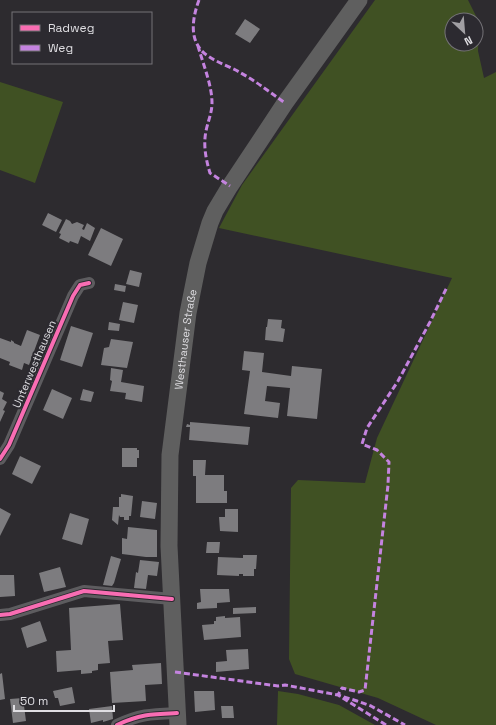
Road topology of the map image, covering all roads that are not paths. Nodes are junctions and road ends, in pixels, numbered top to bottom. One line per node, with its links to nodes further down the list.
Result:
1 (359, 0): 4 (main road, Westhauser Straße)
2 (89, 283): 3 (street, Unterwesthausen)
3 (0, 459)
4 (172, 599): 5 (street); 6 (main road, Westhauser Straße)
5 (0, 615)
6 (177, 719): 7 (street)
7 (117, 725)

